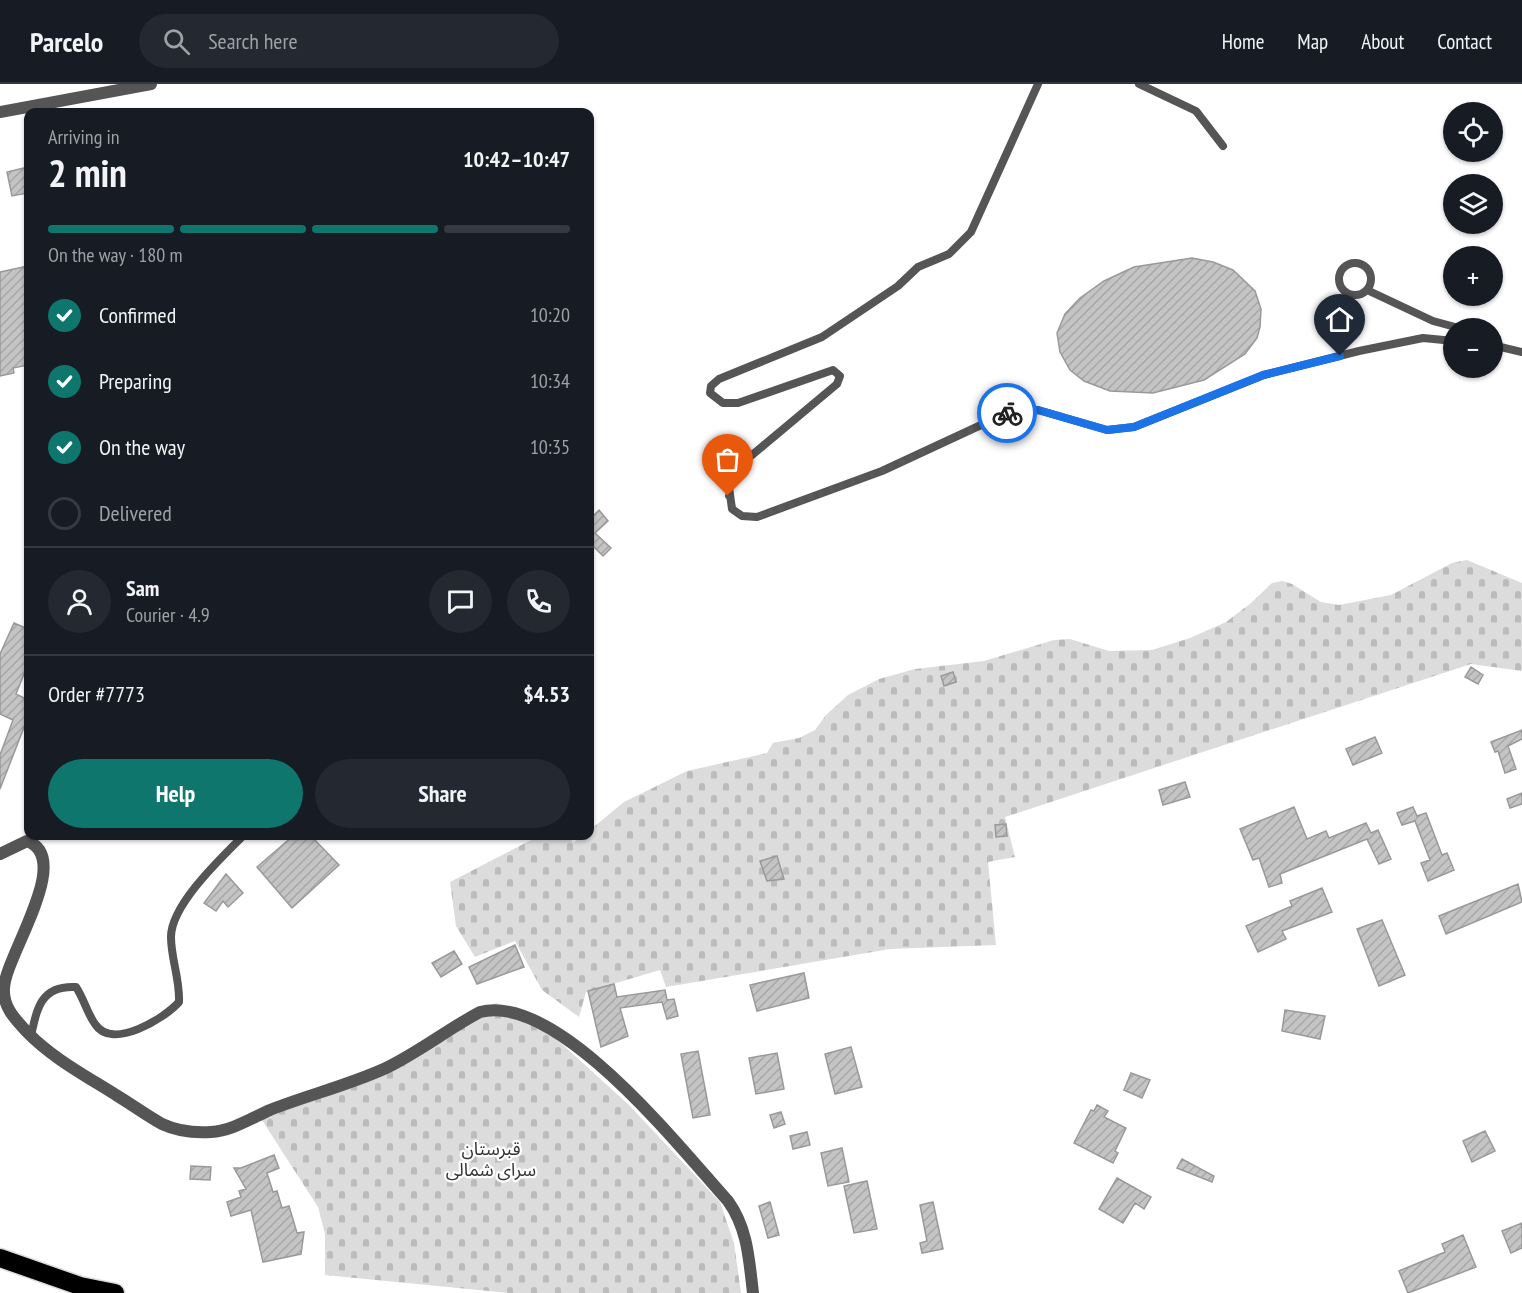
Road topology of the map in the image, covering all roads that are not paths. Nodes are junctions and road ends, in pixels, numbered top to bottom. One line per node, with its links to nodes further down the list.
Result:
1 (151, 84): 4 (street)
2 (1038, 84): 8 (lane)
3 (1139, 84): 5 (lane)
4 (0, 112)
5 (1223, 146)
6 (1367, 290): 7 (lane)
7 (1443, 324)
8 (1443, 340)
9 (1503, 348): 10 (lane)
10 (1522, 352)
11 (239, 840): 13 (lane)
12 (0, 854): 13 (street)
13 (31, 1036): 17 (street)
14 (0, 1258): 15 (highway)
15 (72, 1287): 16 (highway)
16 (115, 1293)
17 (753, 1293)

